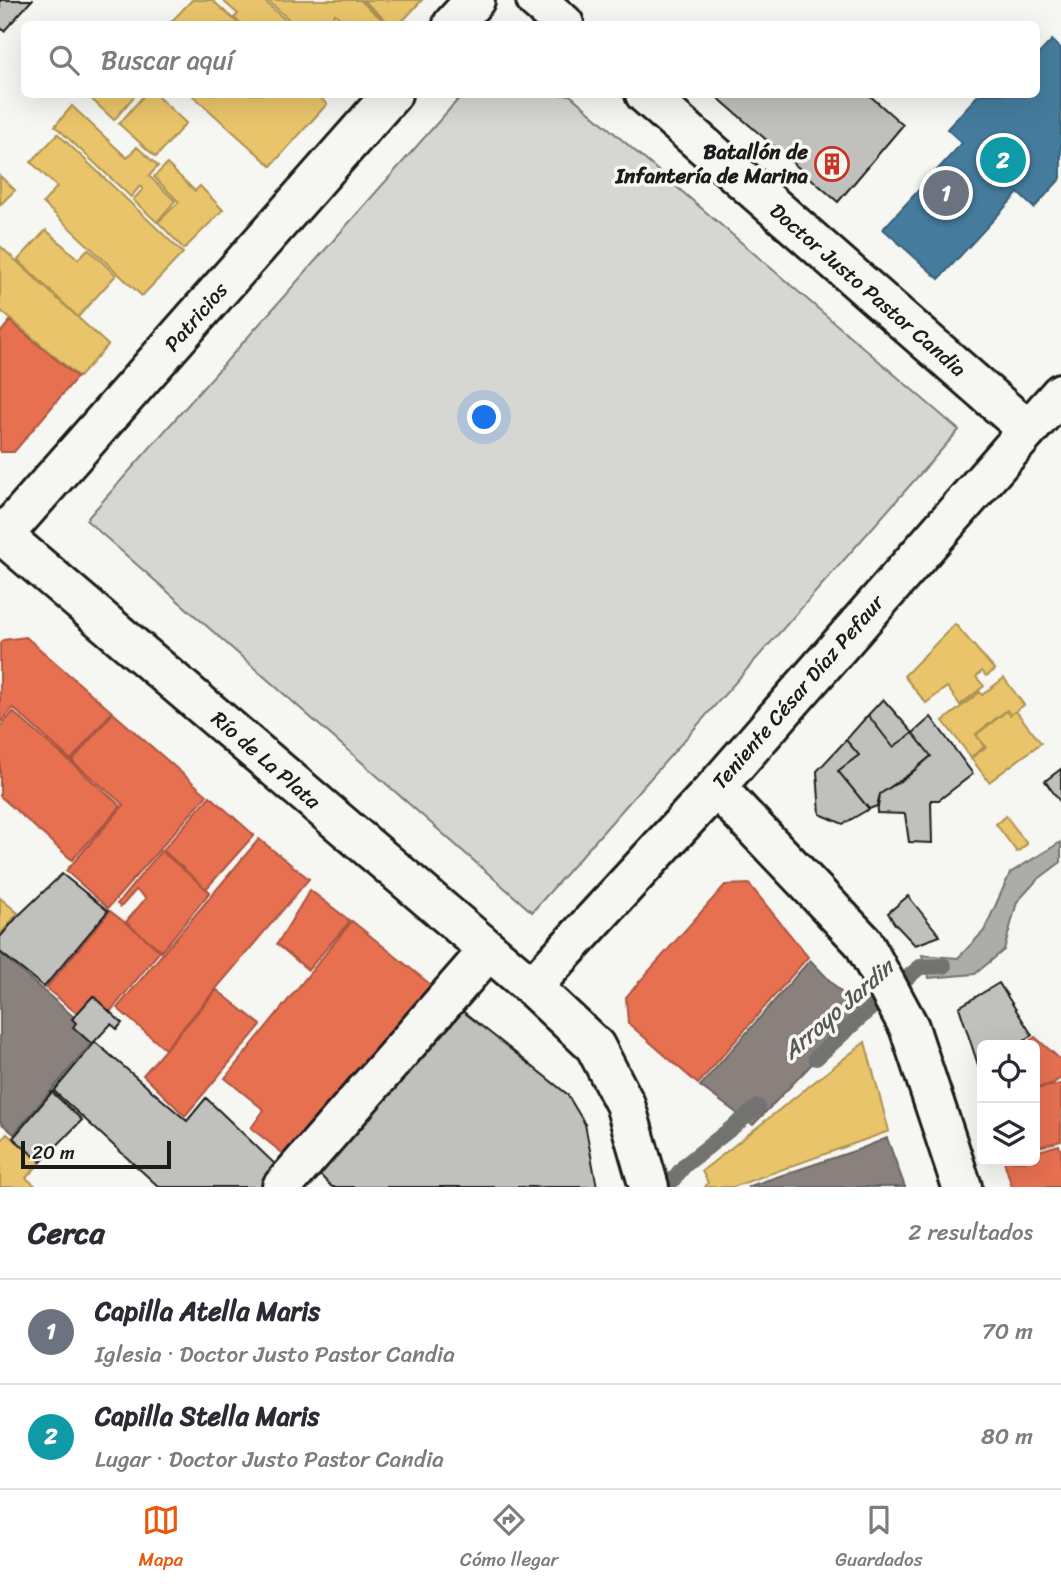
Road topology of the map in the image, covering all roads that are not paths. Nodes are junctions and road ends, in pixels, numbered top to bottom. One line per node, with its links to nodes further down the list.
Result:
1 (475, 0): 3 (street)
2 (537, 0): 4 (street)
3 (456, 21)
4 (562, 21)
5 (388, 98): 9 (street, Patricios)
6 (650, 98): 8 (street, Doctor Justo Pastor Candia)
7 (1061, 393): 8 (street, Teniente César Díaz Pefaur)
8 (1028, 430): 10 (street, Teniente César Díaz Pefaur)
9 (1, 536): 11 (street, Río de La Plata)
10 (716, 787): 12 (street, Teniente César Díaz Pefaur); 15 (street)
11 (489, 950): 12 (street, Río de La Plata); 14 (street)
12 (532, 987): 13 (street, Río de La Plata)
13 (645, 1173)
14 (282, 1187)
15 (962, 1187)

